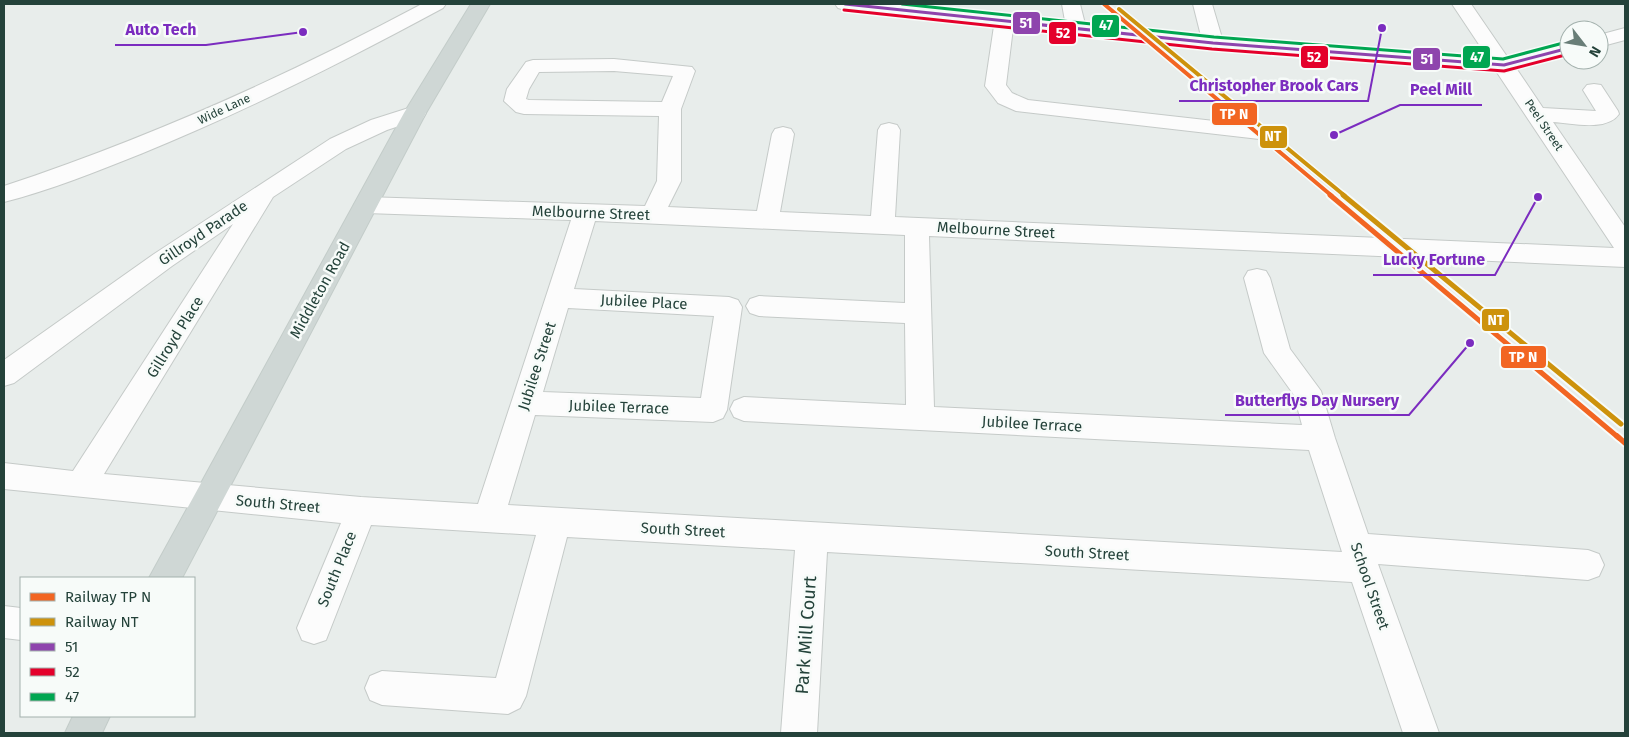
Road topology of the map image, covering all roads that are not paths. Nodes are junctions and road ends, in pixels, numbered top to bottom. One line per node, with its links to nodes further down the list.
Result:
1 (436, 4): 22 (street, Wide Lane)
2 (480, 4): 16 (main road, Middleton Road)
3 (845, 4): 7 (street)
4 (1071, 4): 8 (street)
5 (1202, 4): 11 (street)
6 (1462, 4): 13 (street, Peel Street)
7 (1004, 21): 8 (street); 19 (street)
8 (1076, 29): 11 (street)
9 (1625, 34): 10 (street)
10 (1609, 38)
11 (1213, 42): 13 (street)
12 (1559, 51): 13 (street)
13 (1504, 65): 17 (street, Peel Street)
14 (1594, 90): 17 (street)
15 (670, 110): 15 (street); 27 (street)
16 (415, 113): 21 (street, Gillroyd Parade); 23 (main road, Middleton Road)
17 (1537, 114): 24 (street, Peel Street)
18 (889, 130): 29 (street)
19 (1268, 133)
20 (783, 134): 28 (street)
21 (269, 188): 37 (street, Gillroyd Parade); 44 (street, Gillroyd Place)
22 (4, 194)
23 (366, 204): 26 (street, Melbourne Street); 45 (main road, Middleton Road)
24 (1601, 210): 25 (street); 31 (street, Peel Street)
25 (1625, 211)
26 (586, 212): 27 (street, Melbourne Street); 34 (street, Jubilee Street)
27 (653, 215): 28 (street, Melbourne Street)
28 (767, 220): 29 (street, Melbourne Street)
29 (882, 225): 30 (street, Melbourne Street)
30 (917, 227): 32 (street, Melbourne Street); 36 (street)
31 (1625, 246)
32 (1625, 258)
33 (1256, 278): 42 (street, School Street)
34 (559, 298): 38 (street, Jubilee Street); 40 (street, Jubilee Place)
35 (759, 306): 36 (street)
36 (918, 314): 41 (street)
37 (4, 375)
38 (525, 403): 40 (street, Jubilee Terrace); 47 (street, Jubilee Street)
39 (744, 409): 41 (street, Jubilee Terrace)
40 (714, 410)
41 (920, 419): 42 (street, Jubilee Terrace)
42 (1320, 438): 50 (street, School Street)
43 (4, 476): 44 (street, South Street)
44 (81, 485): 45 (street, South Street)
45 (207, 498): 46 (street, South Street); 52 (main road, Middleton Road)
46 (360, 511): 47 (street, South Street); 55 (street, South Place)
47 (488, 519): 48 (street, South Street)
48 (555, 523): 49 (street, South Street); 56 (street)
49 (812, 538): 50 (street, South Street); 59 (street, Park Mill Court)
50 (1360, 558): 51 (street, South Street); 60 (street, School Street)
51 (1588, 566)
52 (166, 577)
53 (4, 622): 54 (street)
54 (20, 624)
55 (314, 628)
56 (382, 688)
57 (91, 717): 58 (main road)
58 (83, 733)
59 (800, 733)
60 (1421, 733)

